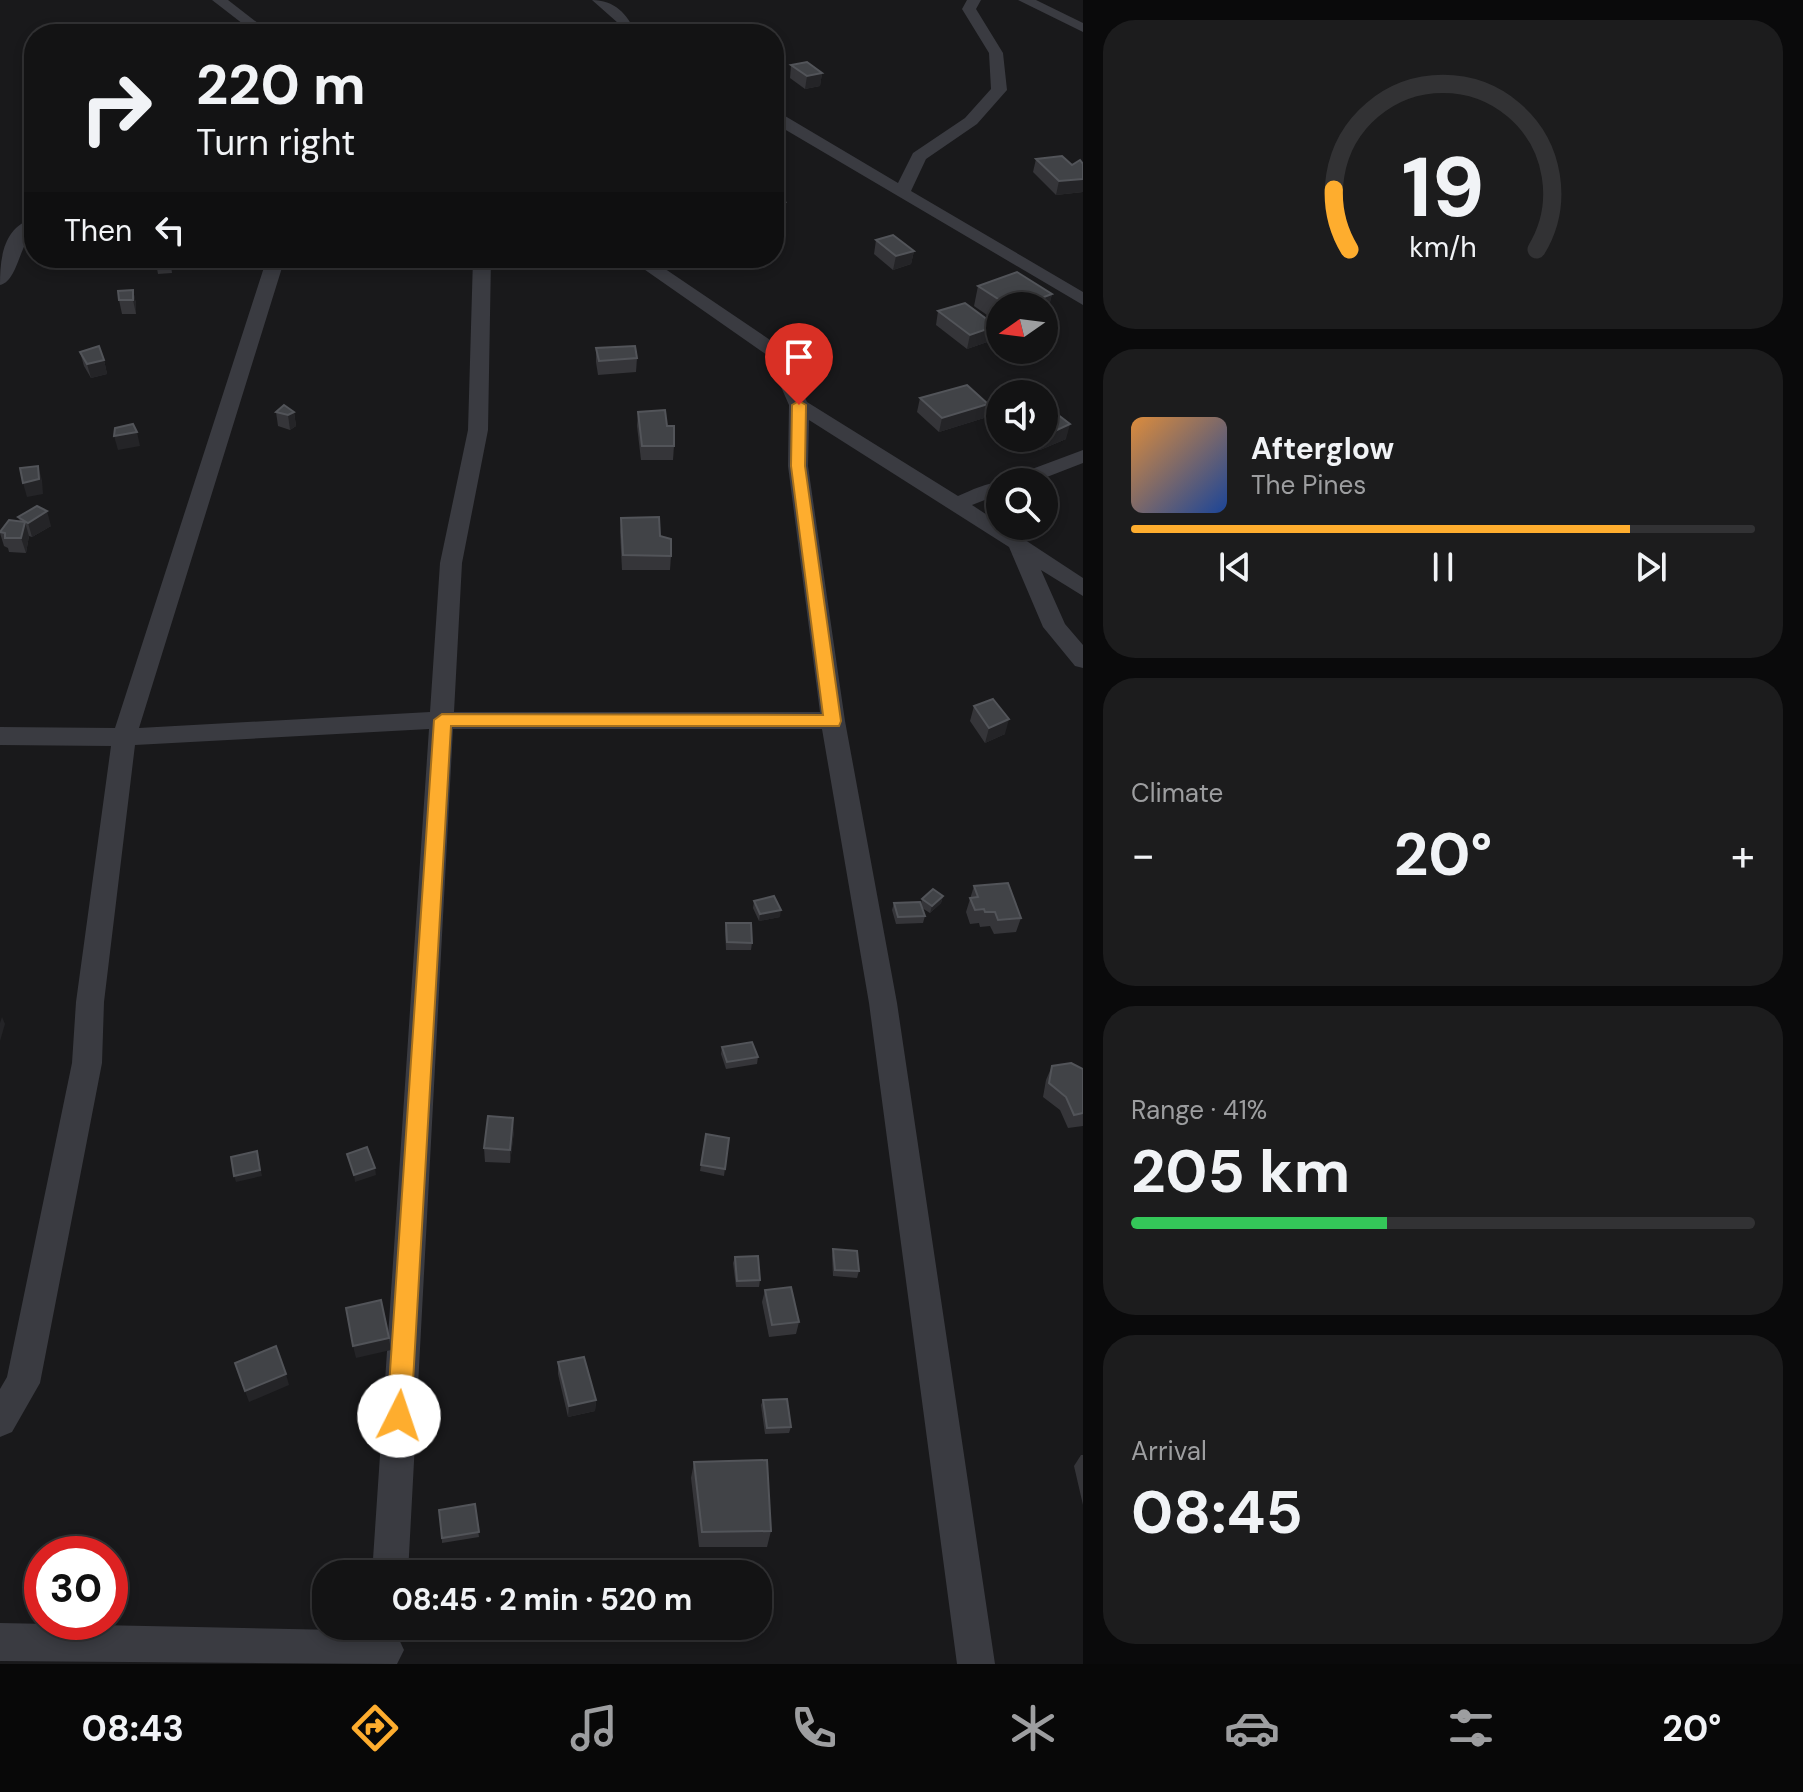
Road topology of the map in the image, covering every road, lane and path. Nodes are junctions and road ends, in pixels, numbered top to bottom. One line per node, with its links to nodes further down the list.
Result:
1 (219, 0): 5 (street)
2 (599, 0): 6 (street)
3 (974, 0): 9 (street)
4 (1025, 0): 7 (street)
5 (251, 24)
6 (625, 24)
7 (1083, 28)
8 (784, 122): 9 (street)
9 (902, 193): 15 (street)
10 (24, 231): 14 (street)
11 (273, 268): 27 (street)
12 (482, 268): 24 (street)
13 (652, 268): 16 (street)
14 (0, 280)
15 (1083, 300)
16 (799, 405): 20 (street); 25 (street)
17 (1083, 456): 18 (street)
18 (1052, 468)
19 (986, 492): 20 (street)
20 (956, 504): 21 (street)
21 (1019, 544): 22 (street); 23 (street)
22 (1083, 589)
23 (1083, 660)
24 (442, 720): 25 (street); 27 (street); 29 (street)
25 (833, 721): 32 (street)
26 (0, 736): 27 (street)
27 (124, 737): 28 (street)
28 (0, 1420)
29 (391, 1560)
30 (0, 1642): 31 (street)
31 (385, 1647)
32 (976, 1664)

